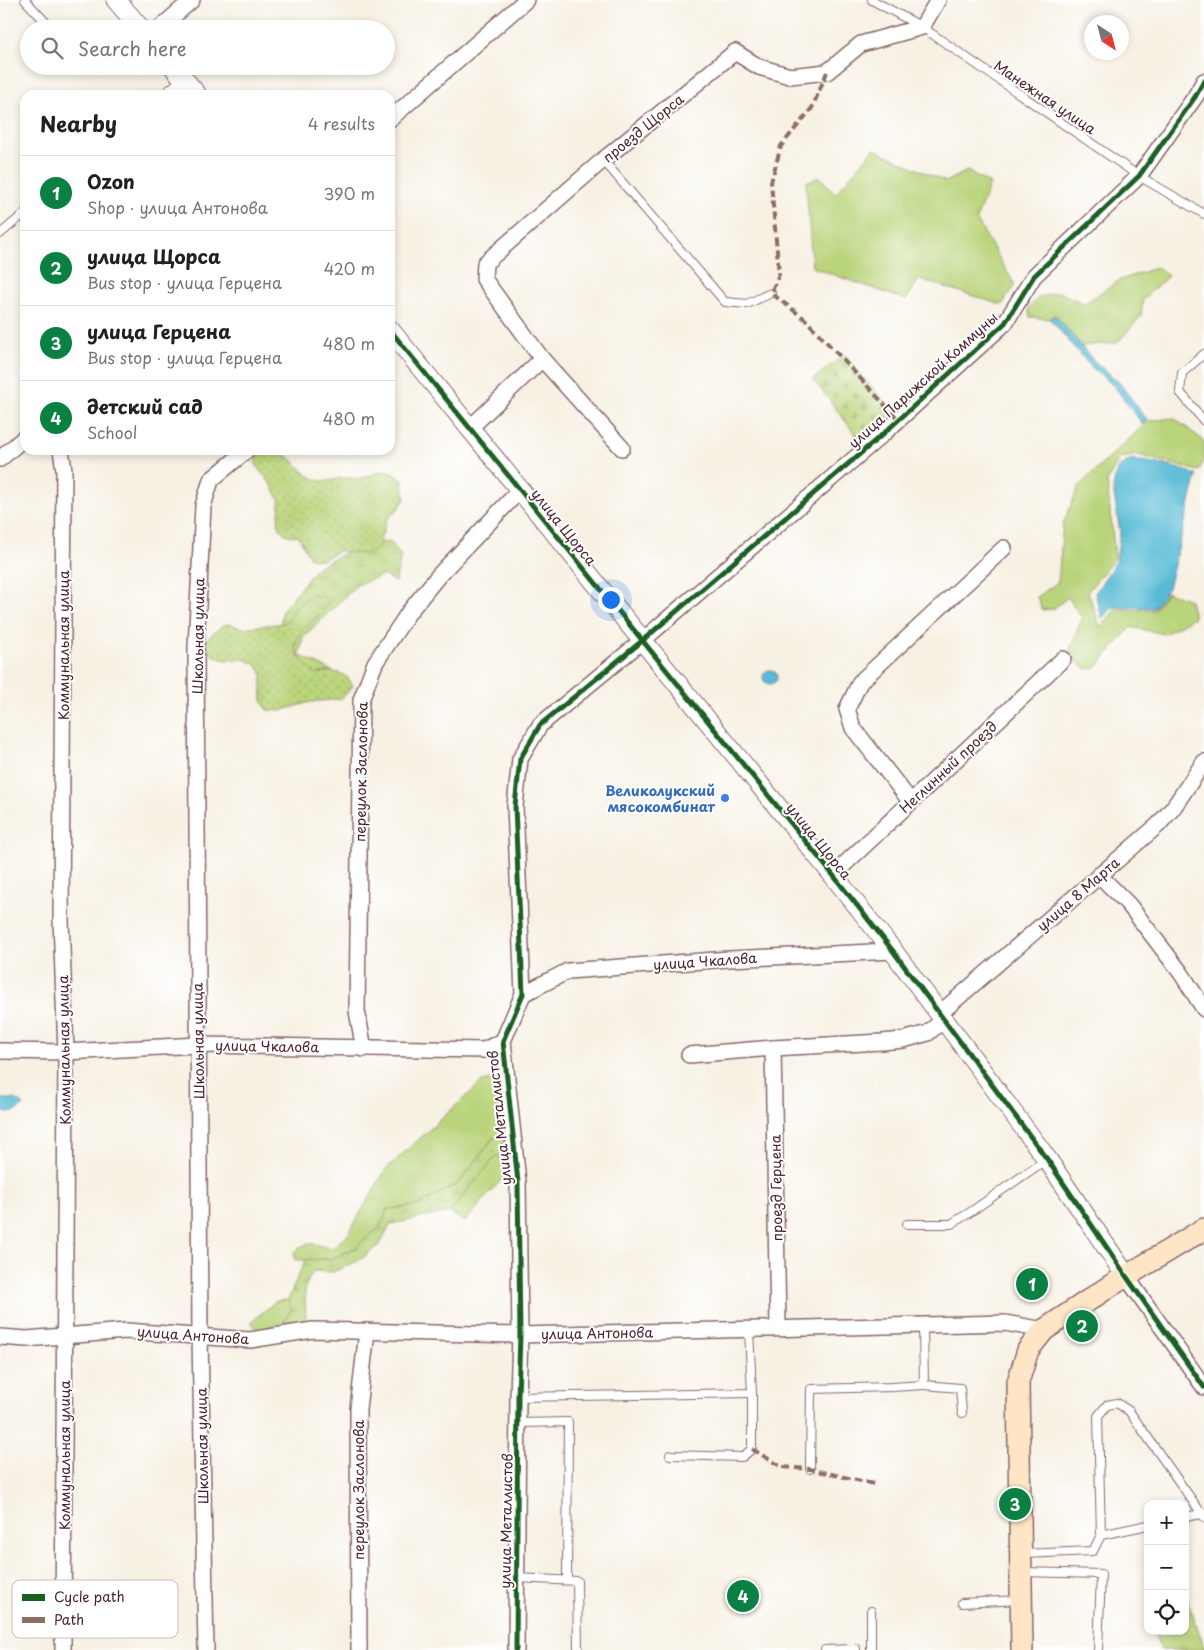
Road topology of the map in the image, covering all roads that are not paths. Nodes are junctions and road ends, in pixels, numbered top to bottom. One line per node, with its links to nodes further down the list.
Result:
1 (25, 0): 7 (lane)
2 (116, 0): 8 (street)
3 (192, 0): 9 (street)
4 (526, 0): 16 (street)
5 (872, 0): 10 (lane, Манежная улица)
6 (938, 0): 10 (street)
7 (44, 20)
8 (133, 20)
9 (169, 20)
10 (922, 28): 17 (street, проезд Щорса); 18 (lane, Манежная улица)
11 (176, 75): 14 (lane)
12 (180, 75): 15 (street)
13 (1204, 81): 18 (street, улица Парижской Коммуны)
14 (165, 90)
15 (193, 90)
16 (395, 115)
17 (604, 160): 22 (lane); 25 (street, проезд Щорса)
18 (1139, 176): 19 (lane, Манежная улица); 35 (street, улица Парижской Коммуны)
19 (1204, 214)
20 (20, 217): 21 (lane)
21 (0, 234)
22 (771, 293)
23 (395, 336): 27 (street, улица Щорса)
24 (1204, 354): 26 (lane)
25 (542, 359): 27 (street); 29 (street, проезд Щорса)
26 (1204, 421)
27 (470, 428): 33 (street, улица Щорса)
28 (20, 441): 32 (street)
29 (622, 448)
30 (62, 455): 50 (street, Коммунальная улица)
31 (241, 455): 46 (street, Школьная улица)
32 (0, 459)
33 (520, 490): 35 (street, улица Щорса); 48 (street, переулок Заслонова)
34 (1004, 548): 38 (street)
35 (642, 641): 39 (street, улица Щорса); 42 (street, улица Металлистов)
36 (1063, 659): 38 (street, Неглинный проезд)
37 (1204, 762): 40 (street, улица 8 Марта)
38 (912, 802): 39 (street, Неглинный проезд)
39 (833, 875): 41 (street, улица Щорса)
40 (1099, 875): 43 (street); 44 (street, улица 8 Марта)
41 (893, 951): 42 (street, улица Чкалова); 44 (street, улица Щорса)
42 (523, 994): 45 (street, улица Металлистов)
43 (1204, 1010)
44 (941, 1017): 47 (street); 52 (street, улица Щорса)
45 (503, 1041): 48 (street, улица Чкалова); 62 (street, улица Металлистов)
46 (198, 1045): 48 (street, улица Чкалова); 50 (street, улица Чкалова); 64 (street, Школьная улица)
47 (773, 1048): 51 (street); 57 (street, проезд Герцена)
48 (364, 1049)
49 (0, 1052): 50 (street, улица Чкалова)
50 (66, 1052): 61 (street, Коммунальная улица)
51 (689, 1055)
52 (1047, 1159): 53 (lane); 55 (street, улица Щорса)
53 (907, 1224)
54 (1204, 1229): 55 (main road)
55 (1126, 1276): 59 (main road); 66 (street, улица Щорса)
56 (923, 1325): 57 (street, улица Антонова); 59 (street, улица Антонова); 65 (lane)
57 (778, 1328): 58 (street, улица Антонова)
58 (749, 1330): 62 (street, улица Антонова); 67 (lane)
59 (1044, 1330): 77 (main road)
60 (367, 1331): 62 (street, улица Антонова); 64 (street, улица Антонова); 85 (street, переулок Заслонова)
61 (65, 1335): 63 (street, улица Антонова); 64 (street, улица Антонова); 79 (street, Коммунальная улица)
62 (520, 1335): 68 (street, улица Металлистов)
63 (0, 1337)
64 (200, 1337): 84 (street, Школьная улица)
65 (924, 1385): 69 (lane); 72 (lane)
66 (1204, 1387)
67 (752, 1393): 68 (lane); 71 (lane)
68 (518, 1396): 70 (street, улица Металлистов)
69 (962, 1412)
70 (518, 1423): 78 (street, улица Металлистов); 80 (lane)
71 (670, 1455)
72 (810, 1469)
73 (1203, 1514): 74 (lane); 76 (lane)
74 (1189, 1516)
75 (1144, 1526): 76 (lane)
76 (1101, 1536): 77 (lane)
77 (1021, 1563): 81 (main road); 92 (lane)
78 (516, 1578): 80 (lane); 86 (street, улица Металлистов)
79 (63, 1580)
80 (567, 1580): 87 (lane)
81 (1021, 1600): 82 (lane); 91 (main road)
82 (962, 1603)
83 (871, 1611): 90 (lane)
84 (206, 1650)
85 (359, 1650)
86 (516, 1650)
87 (578, 1650)
88 (825, 1650): 89 (lane)
89 (856, 1650)
90 (871, 1650)
91 (1022, 1650)
92 (1098, 1650)

